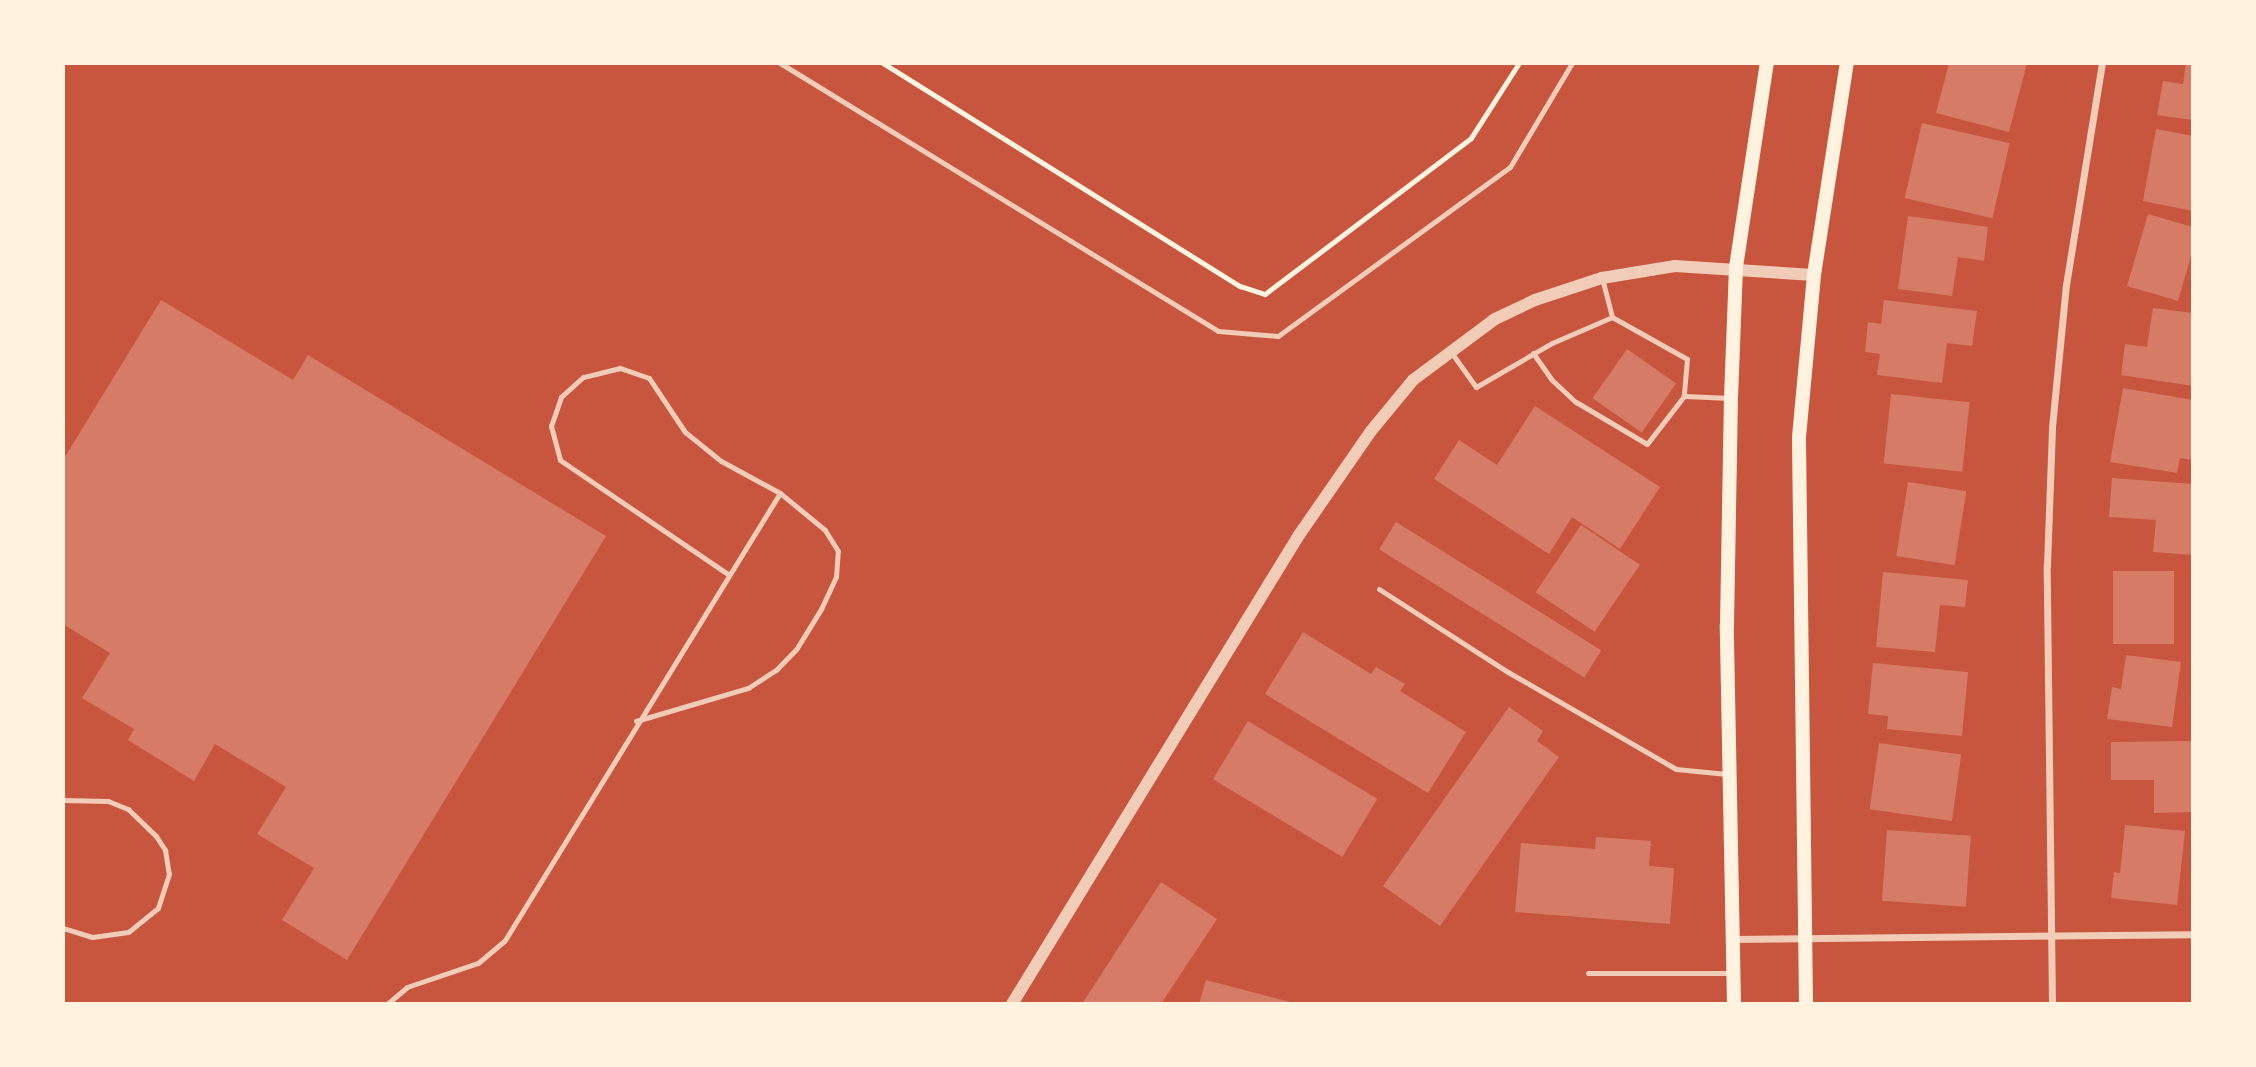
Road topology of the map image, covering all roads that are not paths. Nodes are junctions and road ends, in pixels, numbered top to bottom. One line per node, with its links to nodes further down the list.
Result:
1 (780, 63): 2 (lane)
2 (1572, 63)
3 (1767, 63): 6 (main road)
4 (1847, 63): 7 (main road)
5 (2102, 63): 22 (street)
6 (1736, 267): 7 (street); 8 (street); 13 (main road)
7 (1814, 275): 23 (main road)
8 (1602, 278): 9 (lane); 10 (street)
9 (1612, 317): 11 (lane); 12 (lane)
10 (1450, 350): 11 (lane); 28 (street)
11 (1533, 353): 12 (lane)
12 (1684, 396): 13 (lane)
13 (1731, 398): 18 (main road)
14 (780, 493): 15 (lane); 15 (lane); 17 (lane)
15 (728, 574): 17 (lane)
16 (1379, 589): 18 (lane)
17 (636, 721): 27 (lane)
18 (1728, 774): 24 (main road)
19 (63, 800): 20 (lane)
20 (63, 928)
21 (2193, 934): 22 (street)
22 (2053, 936): 23 (street); 31 (street)
23 (1805, 937): 24 (street); 30 (main road)
24 (1733, 939): 26 (main road)
25 (1588, 973): 26 (lane)
26 (1733, 973): 29 (main road)
27 (387, 1004)
28 (1012, 1004)
29 (1734, 1004)
30 (1806, 1004)
31 (2052, 1004)

